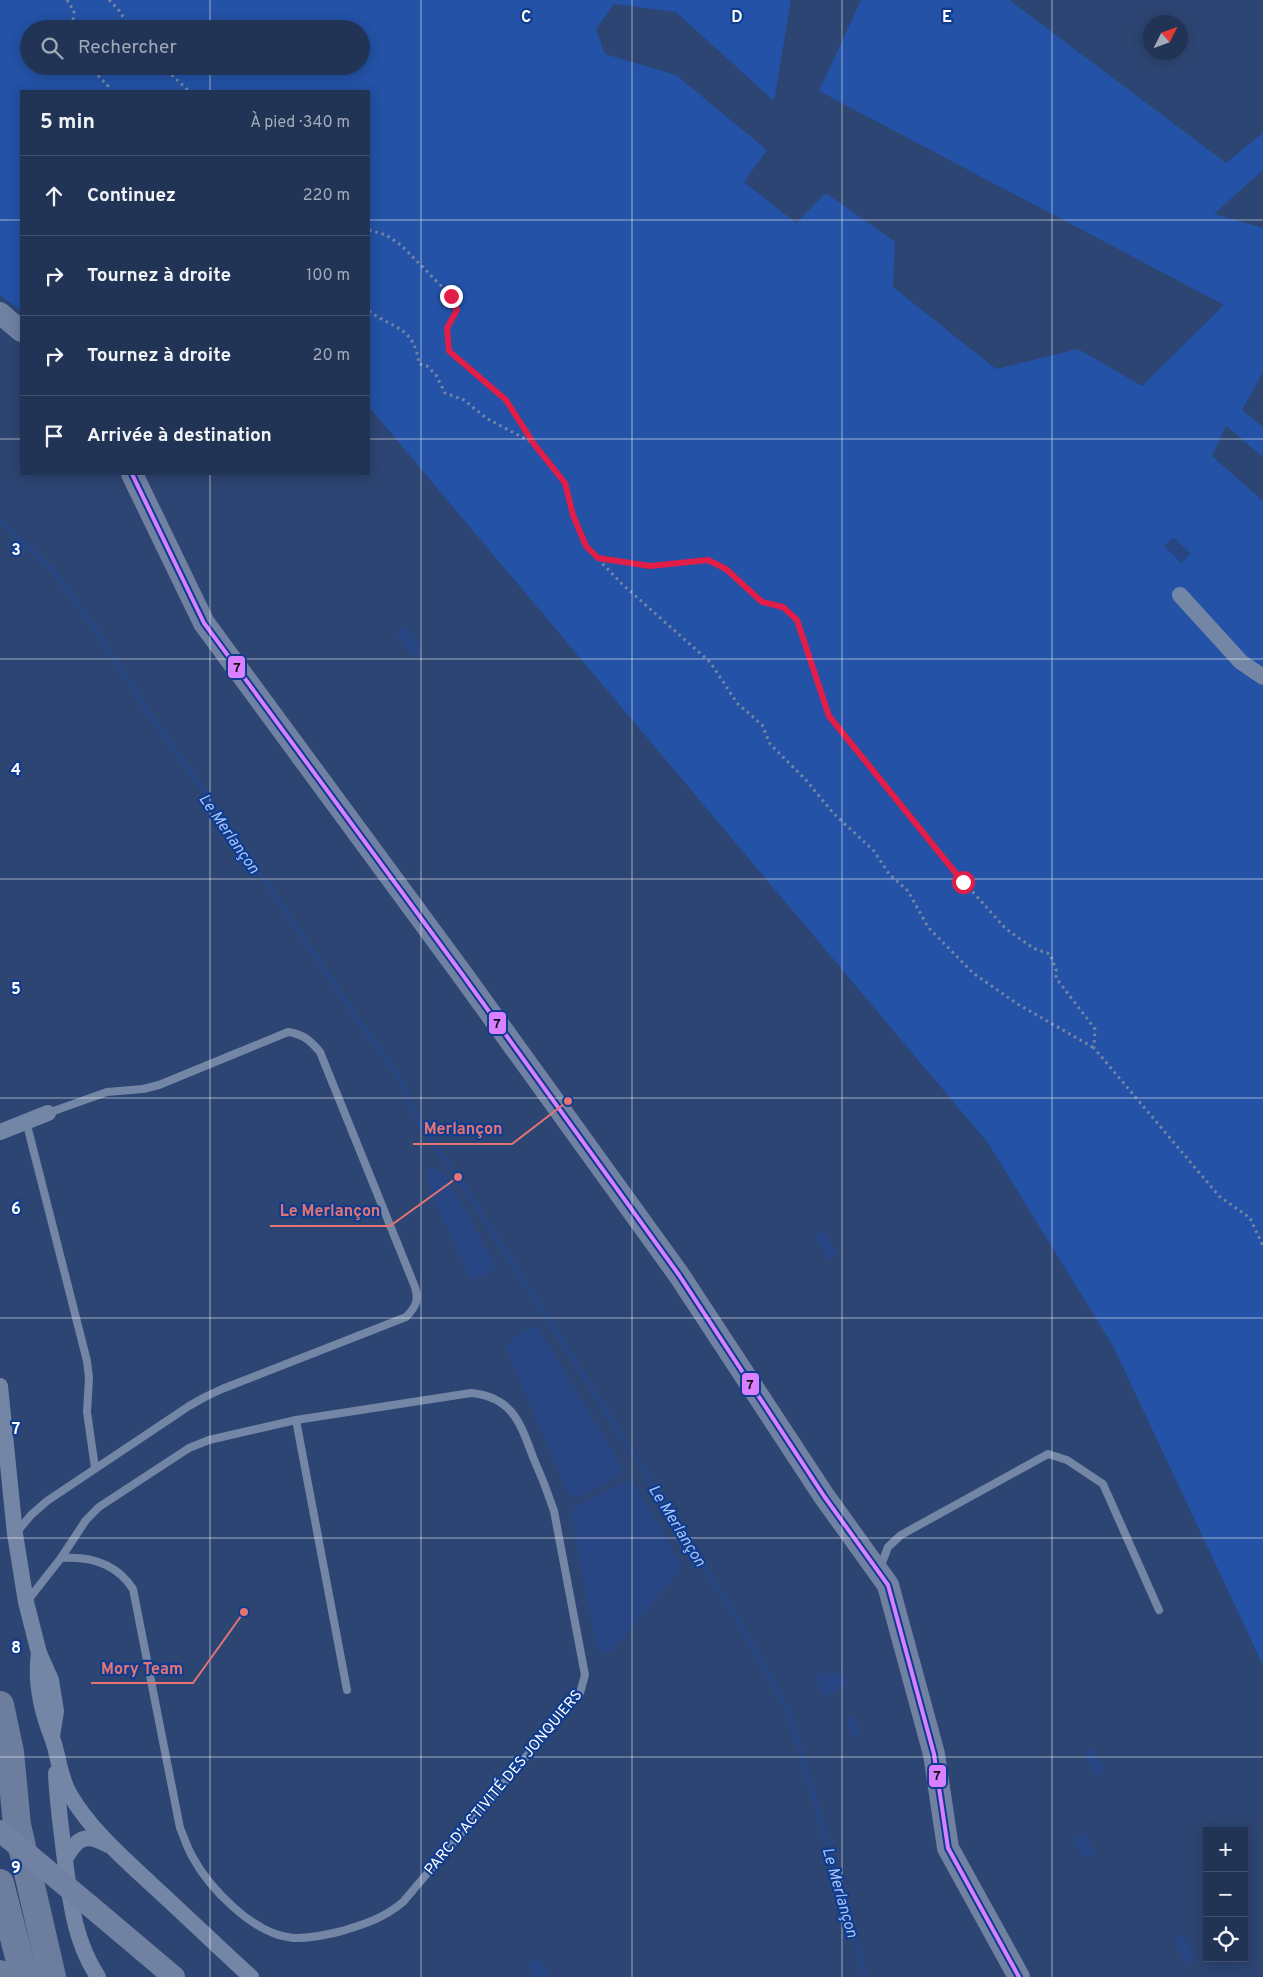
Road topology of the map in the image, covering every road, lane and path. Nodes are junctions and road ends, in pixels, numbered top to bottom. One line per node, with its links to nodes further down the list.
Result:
1 (67, 0): 3 (path)
2 (109, 0): 4 (path)
3 (73, 20)
4 (125, 20)
5 (98, 75): 7 (path)
6 (172, 75): 8 (path)
7 (108, 90)
8 (188, 90)
9 (370, 230): 13 (path)
10 (370, 312): 13 (path)
11 (0, 313): 12 (street)
12 (20, 330)
13 (534, 444): 15 (path)
14 (132, 475): 28 (street)
15 (598, 558): 18 (path); 18 (path)
16 (1180, 596): 17 (street)
17 (1263, 677)
18 (1094, 1048): 22 (path)
19 (48, 1113): 20 (street); 25 (lane)
20 (26, 1121): 21 (street); 25 (lane)
21 (0, 1132)
22 (1263, 1246)
23 (0, 1386): 26 (street)
24 (296, 1420): 27 (lane, PARC D'ACTIVITÉ DES JONQUIERS); 27 (lane, PARC D'ACTIVITÉ DES JONQUIERS); 31 (lane)
25 (95, 1468): 26 (lane)
26 (15, 1534): 29 (street)
27 (61, 1558): 29 (lane, PARC D'ACTIVITÉ DES JONQUIERS)
28 (879, 1572): 30 (lane); 45 (street)
29 (26, 1602): 33 (street)
30 (1159, 1610)
31 (347, 1690)
32 (0, 1705): 34 (highway)
33 (53, 1744): 36 (street); 37 (street)
34 (10, 1752): 40 (highway); 41 (highway)
35 (0, 1831): 43 (street, bridge)
36 (111, 1846): 37 (street); 44 (street)
37 (65, 1859): 42 (street)
38 (0, 1883): 39 (highway)
39 (24, 1977)
40 (52, 1977)
41 (72, 1977)
42 (98, 1977)
43 (174, 1977)
44 (250, 1977)
45 (1019, 1977)

